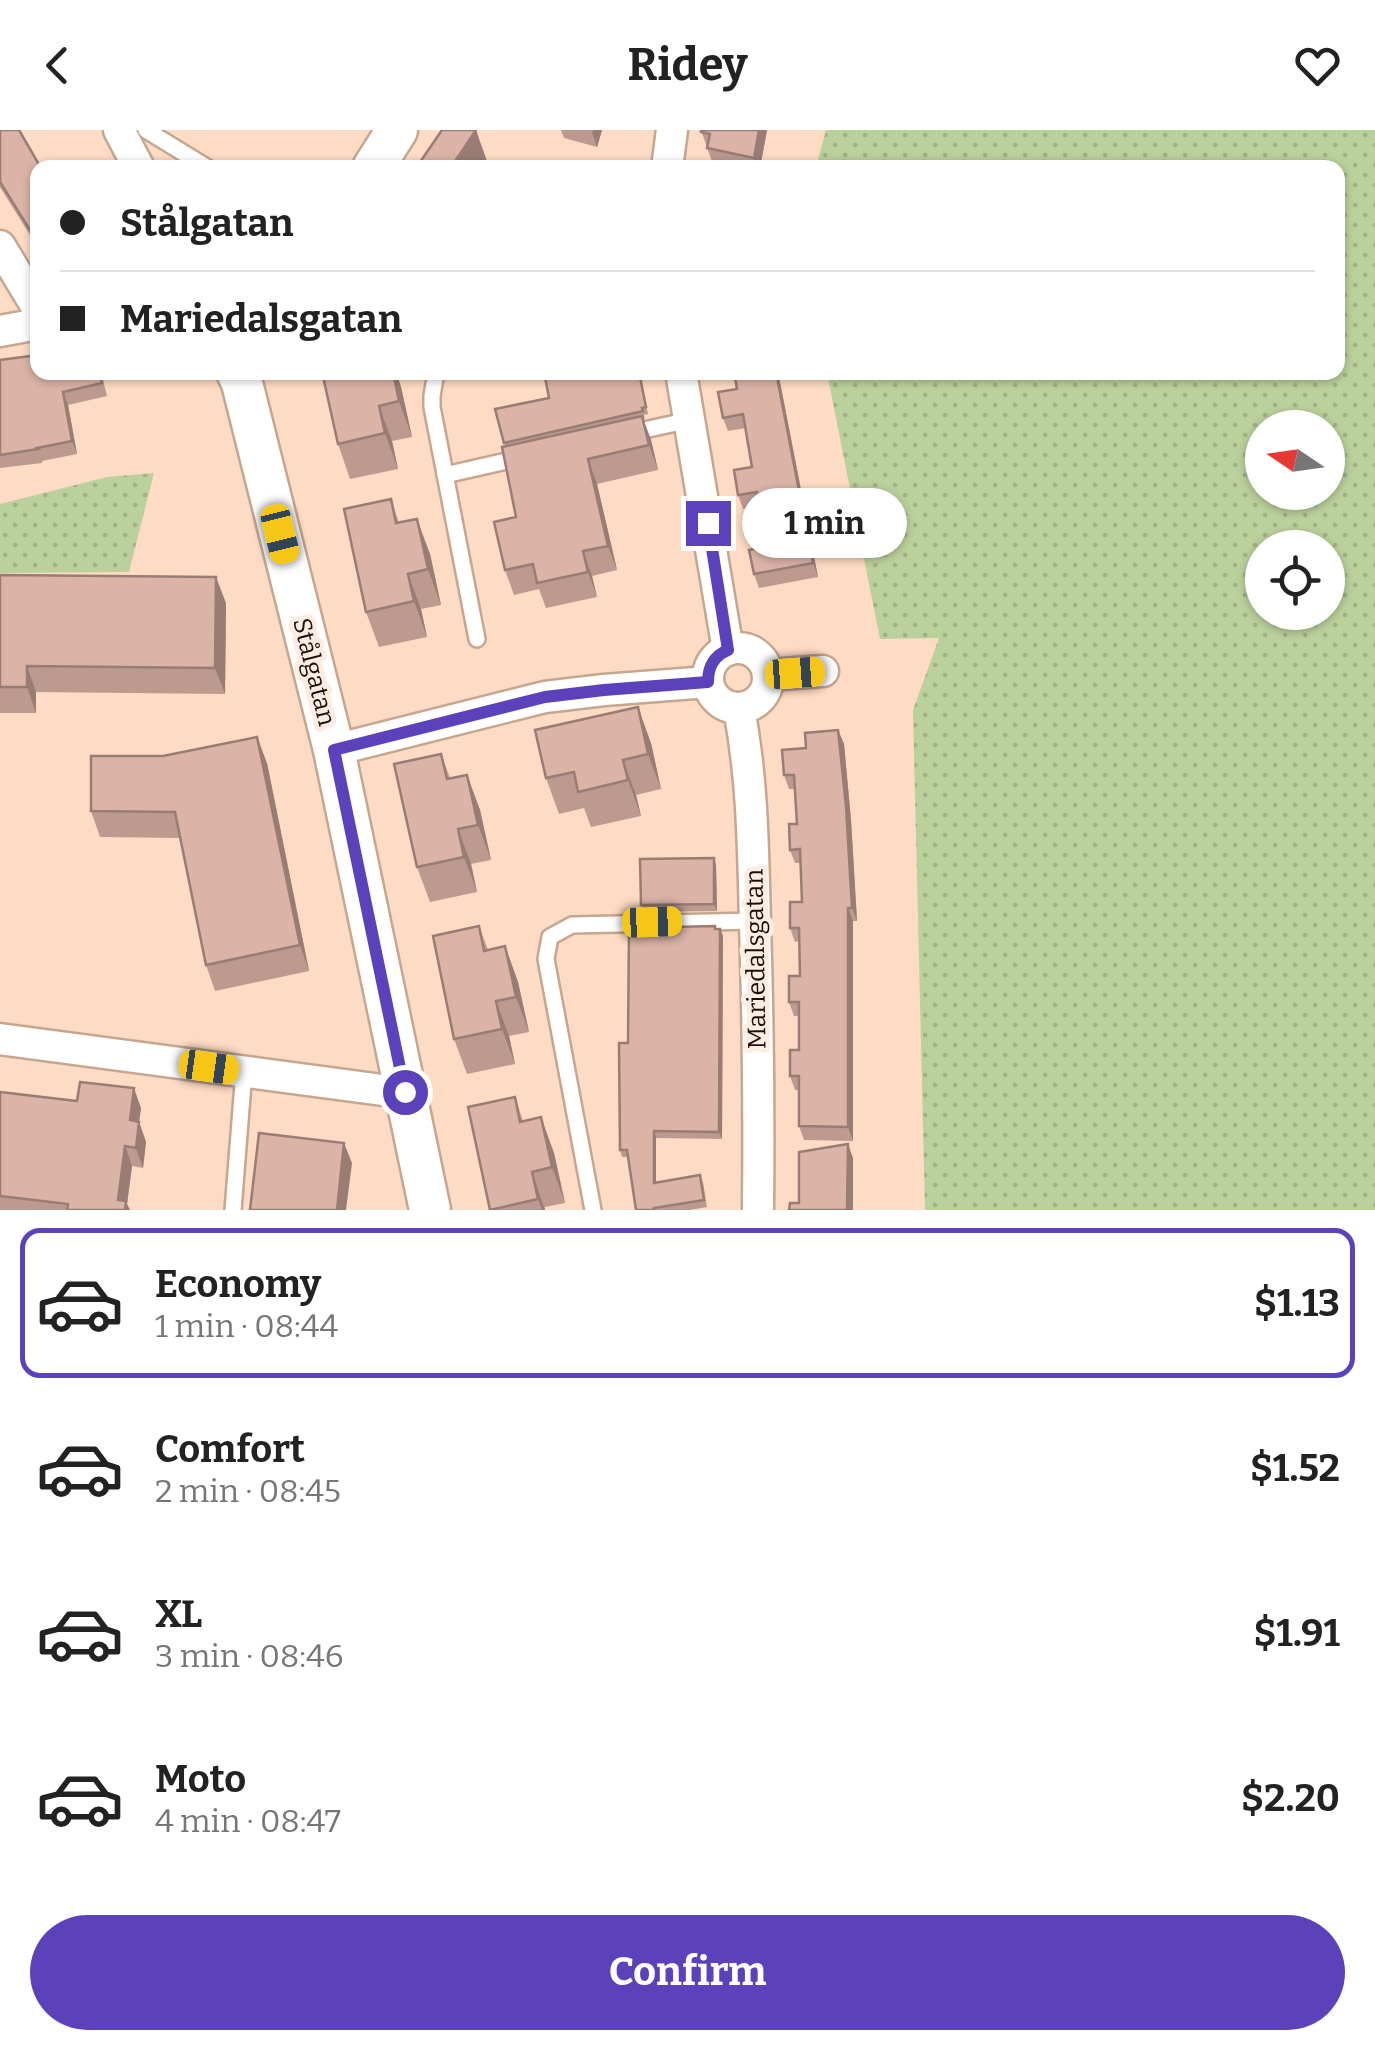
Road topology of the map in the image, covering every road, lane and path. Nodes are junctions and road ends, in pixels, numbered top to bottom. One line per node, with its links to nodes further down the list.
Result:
1 (119, 130): 5 (street)
2 (146, 130): 6 (lane)
3 (397, 130): 7 (street)
4 (672, 130): 8 (street)
5 (135, 160)
6 (195, 160)
7 (378, 160)
8 (668, 160)
9 (0, 246): 10 (street)
10 (30, 296)
11 (30, 325): 12 (street)
12 (0, 331)
13 (241, 380): 26 (street, Stålgatan)
14 (434, 380): 19 (lane)
15 (682, 380): 16 (street)
16 (690, 420): 17 (lane); 21 (street)
17 (615, 437)
18 (540, 454): 19 (lane)
19 (445, 475): 20 (lane)
20 (476, 639)
21 (728, 650): 23 (street); 24 (street)
22 (823, 671): 23 (street)
23 (768, 675): 25 (street)
24 (708, 682): 25 (street); 26 (street)
25 (739, 709): 27 (street, Mariedalsgatan)
26 (334, 750): 30 (street, Stålgatan)
27 (755, 921): 33 (lane); 34 (street, Mariedalsgatan)
28 (0, 1039): 29 (street)
29 (244, 1072): 30 (street); 31 (lane)
30 (405, 1092): 32 (street, Stålgatan)
31 (233, 1210)
32 (430, 1210)
33 (592, 1210)
34 (758, 1210)

